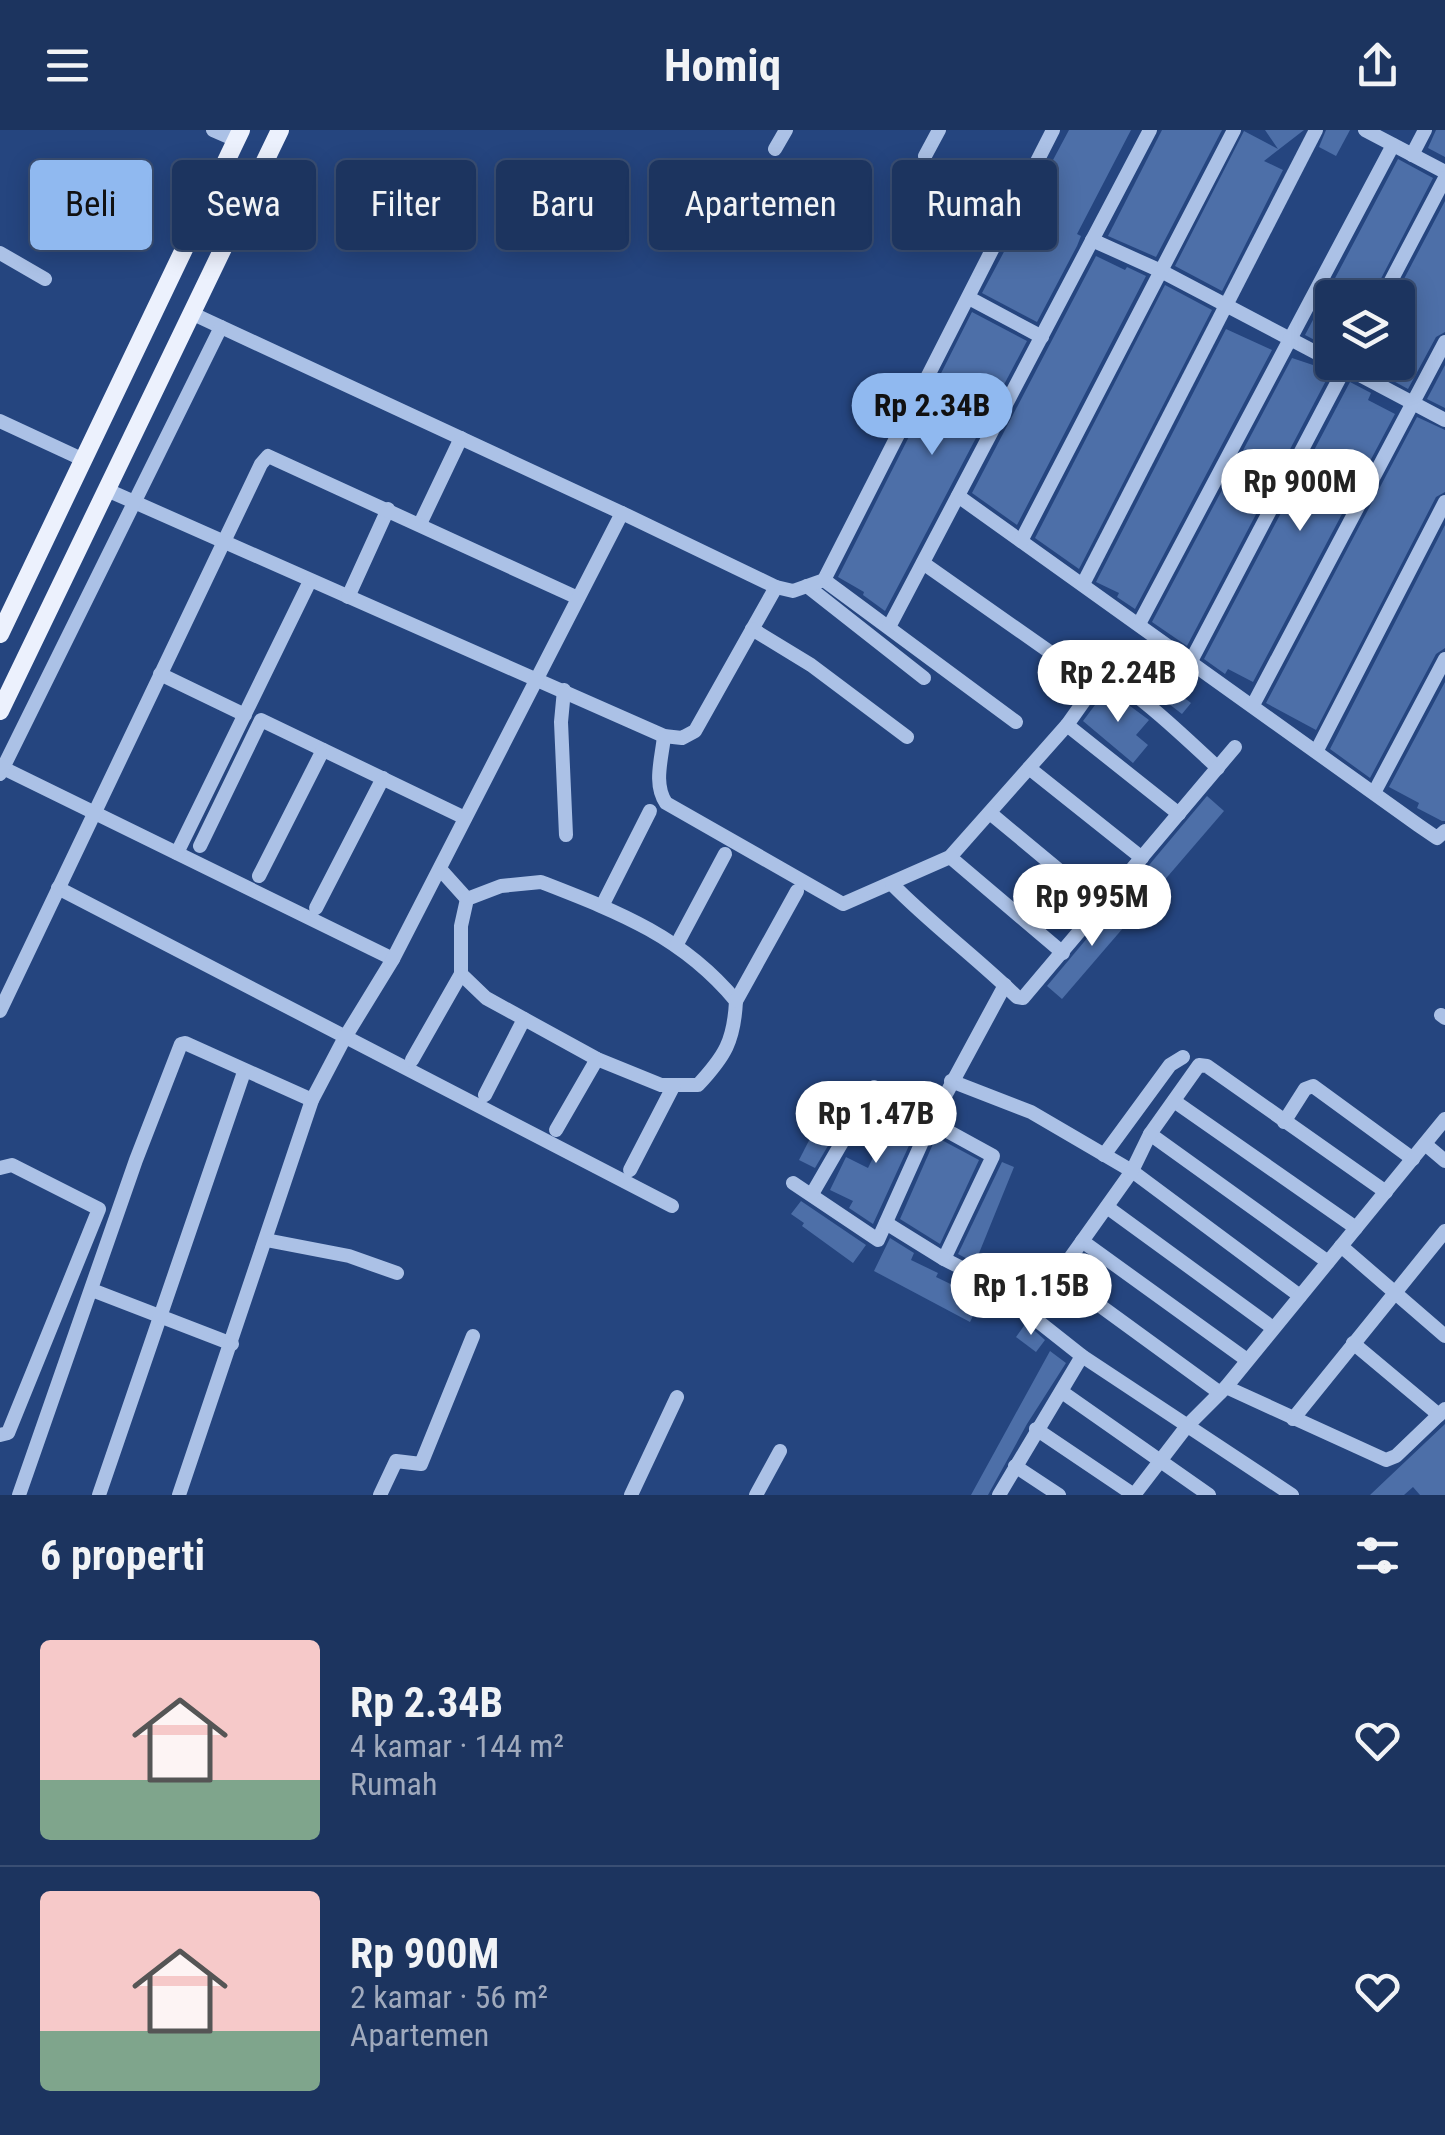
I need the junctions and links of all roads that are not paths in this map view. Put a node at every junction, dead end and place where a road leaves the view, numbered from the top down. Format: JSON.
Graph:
{"nodes":[{"id":1,"x":213,"y":130,"type":"edge"},
{"id":2,"x":280,"y":130,"type":"edge"},
{"id":3,"x":786,"y":130,"type":"edge"},
{"id":4,"x":939,"y":130,"type":"edge"},
{"id":5,"x":1053,"y":130,"type":"edge"},
{"id":6,"x":1150,"y":130,"type":"edge"},
{"id":7,"x":1234,"y":130,"type":"edge"},
{"id":8,"x":1316,"y":130,"type":"edge"},
{"id":9,"x":1365,"y":130,"type":"edge"},
{"id":10,"x":1426,"y":130,"type":"edge"},
{"id":11,"x":239,"y":135,"type":"edge"},
{"id":12,"x":1393,"y":145,"type":"junction"},
{"id":13,"x":775,"y":149,"type":"dead end"},
{"id":14,"x":1412,"y":155,"type":"junction"},
{"id":15,"x":924,"y":156,"type":"dead end"},
{"id":16,"x":1445,"y":175,"type":"edge"},
{"id":17,"x":1092,"y":240,"type":"junction"},
{"id":18,"x":0,"y":253,"type":"edge"},
{"id":19,"x":1161,"y":271,"type":"junction"},
{"id":20,"x":45,"y":279,"type":"dead end"},
{"id":21,"x":1391,"y":280,"type":"edge"},
{"id":22,"x":167,"y":287,"type":"junction"},
{"id":23,"x":969,"y":298,"type":"junction"},
{"id":24,"x":1226,"y":305,"type":"junction"},
{"id":25,"x":157,"y":306,"type":"junction"},
{"id":26,"x":192,"y":311,"type":"junction"},
{"id":27,"x":221,"y":327,"type":"junction"},
{"id":28,"x":1042,"y":337,"type":"junction"},
{"id":29,"x":1290,"y":338,"type":"junction"},
{"id":30,"x":1445,"y":342,"type":"edge"},
{"id":31,"x":1315,"y":350,"type":"edge"},
{"id":32,"x":1332,"y":380,"type":"edge"},
{"id":33,"x":1372,"y":380,"type":"edge"},
{"id":34,"x":1413,"y":403,"type":"junction"},
{"id":35,"x":1445,"y":420,"type":"edge"},
{"id":36,"x":0,"y":422,"type":"edge"},
{"id":37,"x":460,"y":438,"type":"junction"},
{"id":38,"x":84,"y":460,"type":"junction"},
{"id":39,"x":107,"y":490,"type":"junction"},
{"id":40,"x":958,"y":496,"type":"junction"},
{"id":41,"x":134,"y":502,"type":"junction"},
{"id":42,"x":1445,"y":502,"type":"edge"},
{"id":43,"x":388,"y":508,"type":"junction"},
{"id":44,"x":622,"y":512,"type":"junction"},
{"id":45,"x":420,"y":524,"type":"junction"},
{"id":46,"x":1021,"y":541,"type":"junction"},
{"id":47,"x":224,"y":542,"type":"junction"},
{"id":48,"x":923,"y":563,"type":"junction"},
{"id":49,"x":310,"y":580,"type":"junction"},
{"id":50,"x":824,"y":580,"type":"junction"},
{"id":51,"x":1083,"y":584,"type":"junction"},
{"id":52,"x":807,"y":586,"type":"junction"},
{"id":53,"x":776,"y":587,"type":"junction"},
{"id":54,"x":348,"y":597,"type":"junction"},
{"id":55,"x":578,"y":598,"type":"junction"},
{"id":56,"x":1139,"y":624,"type":"junction"},
{"id":57,"x":889,"y":627,"type":"junction"},
{"id":58,"x":752,"y":629,"type":"junction"},
{"id":59,"x":0,"y":634,"type":"edge"},
{"id":60,"x":1445,"y":658,"type":"edge"},
{"id":61,"x":1192,"y":661,"type":"junction"},
{"id":62,"x":1064,"y":662,"type":"dead end"},
{"id":63,"x":160,"y":674,"type":"junction"},
{"id":64,"x":924,"y":678,"type":"dead end"},
{"id":65,"x":537,"y":680,"type":"junction"},
{"id":66,"x":564,"y":690,"type":"junction"},
{"id":67,"x":1253,"y":705,"type":"junction"},
{"id":68,"x":0,"y":711,"type":"edge"},
{"id":69,"x":245,"y":715,"type":"junction"},
{"id":70,"x":1016,"y":722,"type":"dead end"},
{"id":71,"x":1067,"y":725,"type":"junction"},
{"id":72,"x":664,"y":736,"type":"junction"},
{"id":73,"x":908,"y":738,"type":"dead end"},
{"id":74,"x":1235,"y":748,"type":"dead end"},
{"id":75,"x":323,"y":750,"type":"junction"},
{"id":76,"x":1317,"y":750,"type":"junction"},
{"id":77,"x":1029,"y":768,"type":"junction"},
{"id":78,"x":1218,"y":768,"type":"junction"},
{"id":79,"x":1,"y":771,"type":"edge"},
{"id":80,"x":382,"y":778,"type":"junction"},
{"id":81,"x":1375,"y":792,"type":"junction"},
{"id":82,"x":650,"y":810,"type":"dead end"},
{"id":83,"x":94,"y":812,"type":"junction"},
{"id":84,"x":990,"y":813,"type":"junction"},
{"id":85,"x":1179,"y":814,"type":"junction"},
{"id":86,"x":465,"y":818,"type":"junction"},
{"id":87,"x":1445,"y":831,"type":"edge"},
{"id":88,"x":566,"y":835,"type":"dead end"},
{"id":89,"x":200,"y":846,"type":"dead end"},
{"id":90,"x":178,"y":854,"type":"junction"},
{"id":91,"x":724,"y":854,"type":"dead end"},
{"id":92,"x":950,"y":857,"type":"junction"},
{"id":93,"x":1142,"y":858,"type":"junction"},
{"id":94,"x":440,"y":869,"type":"junction"},
{"id":95,"x":259,"y":876,"type":"dead end"},
{"id":96,"x":892,"y":884,"type":"junction"},
{"id":97,"x":58,"y":888,"type":"junction"},
{"id":98,"x":797,"y":891,"type":"dead end"},
{"id":99,"x":466,"y":899,"type":"junction"},
{"id":100,"x":602,"y":906,"type":"junction"},
{"id":101,"x":1102,"y":906,"type":"junction"},
{"id":102,"x":316,"y":908,"type":"dead end"},
{"id":103,"x":678,"y":944,"type":"junction"},
{"id":104,"x":1063,"y":953,"type":"junction"},
{"id":105,"x":393,"y":959,"type":"junction"},
{"id":106,"x":461,"y":974,"type":"junction"},
{"id":107,"x":1004,"y":985,"type":"junction"},
{"id":108,"x":736,"y":1001,"type":"junction"},
{"id":109,"x":0,"y":1011,"type":"edge"},
{"id":110,"x":524,"y":1019,"type":"junction"},
{"id":111,"x":344,"y":1038,"type":"junction"},
{"id":112,"x":1183,"y":1057,"type":"dead end"},
{"id":113,"x":597,"y":1059,"type":"junction"},
{"id":114,"x":412,"y":1060,"type":"dead end"},
{"id":115,"x":244,"y":1072,"type":"junction"},
{"id":116,"x":952,"y":1081,"type":"junction"},
{"id":117,"x":674,"y":1085,"type":"junction"},
{"id":118,"x":874,"y":1087,"type":"dead end"},
{"id":119,"x":485,"y":1095,"type":"dead end"},
{"id":120,"x":312,"y":1100,"type":"junction"},
{"id":121,"x":1174,"y":1101,"type":"junction"},
{"id":122,"x":1445,"y":1120,"type":"edge"},
{"id":123,"x":931,"y":1122,"type":"junction"},
{"id":124,"x":1284,"y":1122,"type":"junction"},
{"id":125,"x":556,"y":1130,"type":"dead end"},
{"id":126,"x":1150,"y":1134,"type":"junction"},
{"id":127,"x":1425,"y":1144,"type":"junction"},
{"id":128,"x":1104,"y":1155,"type":"junction"},
{"id":129,"x":1412,"y":1159,"type":"junction"},
{"id":130,"x":1445,"y":1161,"type":"edge"},
{"id":131,"x":0,"y":1168,"type":"edge"},
{"id":132,"x":630,"y":1170,"type":"dead end"},
{"id":133,"x":1132,"y":1171,"type":"junction"},
{"id":134,"x":793,"y":1183,"type":"dead end"},
{"id":135,"x":1386,"y":1192,"type":"junction"},
{"id":136,"x":812,"y":1194,"type":"junction"},
{"id":137,"x":672,"y":1206,"type":"dead end"},
{"id":138,"x":1106,"y":1206,"type":"junction"},
{"id":139,"x":886,"y":1223,"type":"junction"},
{"id":140,"x":1356,"y":1228,"type":"junction"},
{"id":141,"x":1445,"y":1231,"type":"edge"},
{"id":142,"x":266,"y":1240,"type":"junction"},
{"id":143,"x":1082,"y":1241,"type":"junction"},
{"id":144,"x":1341,"y":1246,"type":"junction"},
{"id":145,"x":1439,"y":1252,"type":"edge"},
{"id":146,"x":944,"y":1260,"type":"junction"},
{"id":147,"x":1328,"y":1262,"type":"junction"},
{"id":148,"x":397,"y":1273,"type":"dead end"},
{"id":149,"x":1058,"y":1275,"type":"junction"},
{"id":150,"x":92,"y":1290,"type":"junction"},
{"id":151,"x":1396,"y":1292,"type":"junction"},
{"id":152,"x":1300,"y":1296,"type":"junction"},
{"id":153,"x":1036,"y":1306,"type":"junction"},
{"id":154,"x":161,"y":1316,"type":"junction"},
{"id":155,"x":1274,"y":1328,"type":"junction"},
{"id":156,"x":474,"y":1336,"type":"dead end"},
{"id":157,"x":1445,"y":1336,"type":"edge"},
{"id":158,"x":1353,"y":1343,"type":"junction"},
{"id":159,"x":232,"y":1344,"type":"junction"},
{"id":160,"x":1082,"y":1356,"type":"junction"},
{"id":161,"x":1247,"y":1360,"type":"junction"},
{"id":162,"x":1223,"y":1390,"type":"junction"},
{"id":163,"x":1062,"y":1392,"type":"junction"},
{"id":164,"x":677,"y":1397,"type":"dead end"},
{"id":165,"x":1442,"y":1412,"type":"edge"},
{"id":166,"x":1294,"y":1418,"type":"junction"},
{"id":167,"x":1187,"y":1426,"type":"junction"},
{"id":168,"x":1036,"y":1429,"type":"junction"},
{"id":169,"x":0,"y":1435,"type":"edge"},
{"id":170,"x":780,"y":1450,"type":"dead end"},
{"id":171,"x":1159,"y":1460,"type":"junction"},
{"id":172,"x":1015,"y":1466,"type":"junction"},
{"id":173,"x":19,"y":1495,"type":"edge"},
{"id":174,"x":100,"y":1495,"type":"edge"},
{"id":175,"x":180,"y":1495,"type":"edge"},
{"id":176,"x":380,"y":1495,"type":"edge"},
{"id":177,"x":631,"y":1495,"type":"edge"},
{"id":178,"x":756,"y":1495,"type":"edge"},
{"id":179,"x":998,"y":1495,"type":"edge"},
{"id":180,"x":1059,"y":1495,"type":"edge"},
{"id":181,"x":1134,"y":1495,"type":"edge"},
{"id":182,"x":1209,"y":1495,"type":"edge"},
{"id":183,"x":1292,"y":1495,"type":"edge"}],
"edges":[{"from":1,"to":11,"type":"street"},
{"from":2,"to":26,"type":"main road"},
{"from":3,"to":13,"type":"street"},
{"from":4,"to":15,"type":"street"},
{"from":5,"to":23,"type":"street"},
{"from":6,"to":17,"type":"street"},
{"from":7,"to":19,"type":"street"},
{"from":8,"to":24,"type":"street"},
{"from":9,"to":12,"type":"street"},
{"from":10,"to":14,"type":"street"},
{"from":11,"to":22,"type":"main road"},
{"from":12,"to":14,"type":"street"},
{"from":12,"to":29,"type":"street"},
{"from":14,"to":16,"type":"street"},
{"from":16,"to":21,"type":"street"},
{"from":17,"to":19,"type":"street"},
{"from":17,"to":28,"type":"street"},
{"from":18,"to":20,"type":"street"},
{"from":19,"to":24,"type":"street"},
{"from":19,"to":46,"type":"street"},
{"from":22,"to":25,"type":"main road"},
{"from":22,"to":26,"type":"main road"},
{"from":23,"to":28,"type":"street"},
{"from":23,"to":50,"type":"street"},
{"from":24,"to":29,"type":"street"},
{"from":24,"to":51,"type":"street"},
{"from":25,"to":26,"type":"main road"},
{"from":25,"to":38,"type":"main road"},
{"from":26,"to":27,"type":"street"},
{"from":26,"to":39,"type":"main road"},
{"from":27,"to":37,"type":"street"},
{"from":27,"to":41,"type":"street"},
{"from":28,"to":40,"type":"street"},
{"from":29,"to":31,"type":"street"},
{"from":29,"to":56,"type":"street"},
{"from":30,"to":34,"type":"street"},
{"from":32,"to":61,"type":"street"},
{"from":33,"to":34,"type":"street"},
{"from":34,"to":35,"type":"street"},
{"from":34,"to":67,"type":"street"},
{"from":36,"to":38,"type":"street"},
{"from":37,"to":44,"type":"street"},
{"from":37,"to":45,"type":"street"},
{"from":38,"to":59,"type":"main road"},
{"from":39,"to":41,"type":"street"},
{"from":39,"to":68,"type":"main road"},
{"from":40,"to":46,"type":"street"},
{"from":40,"to":48,"type":"street"},
{"from":41,"to":47,"type":"street"},
{"from":41,"to":79,"type":"street"},
{"from":42,"to":76,"type":"street"},
{"from":43,"to":45,"type":"street"},
{"from":43,"to":47,"type":"street"},
{"from":43,"to":54,"type":"street"},
{"from":44,"to":53,"type":"street"},
{"from":44,"to":55,"type":"street"},
{"from":45,"to":55,"type":"street"},
{"from":46,"to":51,"type":"street"},
{"from":47,"to":49,"type":"street"},
{"from":47,"to":63,"type":"street"},
{"from":48,"to":57,"type":"street"},
{"from":48,"to":62,"type":"street"},
{"from":49,"to":54,"type":"street"},
{"from":49,"to":69,"type":"street"},
{"from":50,"to":52,"type":"street"},
{"from":50,"to":57,"type":"street"},
{"from":51,"to":56,"type":"street"},
{"from":52,"to":53,"type":"street"},
{"from":52,"to":64,"type":"street"},
{"from":53,"to":58,"type":"street"},
{"from":54,"to":65,"type":"street"},
{"from":55,"to":65,"type":"street"},
{"from":56,"to":61,"type":"street"},
{"from":57,"to":70,"type":"street"},
{"from":58,"to":72,"type":"street"},
{"from":58,"to":73,"type":"street"},
{"from":60,"to":81,"type":"street"},
{"from":61,"to":67,"type":"street"},
{"from":63,"to":69,"type":"street"},
{"from":63,"to":83,"type":"street"},
{"from":65,"to":66,"type":"street"},
{"from":65,"to":86,"type":"street"},
{"from":66,"to":72,"type":"street"},
{"from":66,"to":88,"type":"street"},
{"from":67,"to":76,"type":"street"},
{"from":69,"to":90,"type":"street"},
{"from":71,"to":77,"type":"street"},
{"from":71,"to":78,"type":"street"},
{"from":71,"to":85,"type":"street"},
{"from":72,"to":96,"type":"street"},
{"from":74,"to":78,"type":"street"},
{"from":75,"to":80,"type":"street"},
{"from":75,"to":89,"type":"street"},
{"from":75,"to":95,"type":"street"},
{"from":76,"to":81,"type":"street"},
{"from":77,"to":84,"type":"street"},
{"from":77,"to":93,"type":"street"},
{"from":78,"to":85,"type":"street"},
{"from":79,"to":83,"type":"street"},
{"from":80,"to":86,"type":"street"},
{"from":80,"to":102,"type":"street"},
{"from":81,"to":87,"type":"street"},
{"from":82,"to":100,"type":"street"},
{"from":83,"to":90,"type":"street"},
{"from":83,"to":97,"type":"street"},
{"from":84,"to":92,"type":"street"},
{"from":84,"to":101,"type":"street"},
{"from":85,"to":93,"type":"street"},
{"from":86,"to":94,"type":"street"},
{"from":90,"to":105,"type":"street"},
{"from":91,"to":103,"type":"street"},
{"from":92,"to":96,"type":"street"},
{"from":92,"to":104,"type":"street"},
{"from":93,"to":101,"type":"street"},
{"from":94,"to":99,"type":"street"},
{"from":94,"to":105,"type":"street"},
{"from":96,"to":107,"type":"street"},
{"from":97,"to":109,"type":"street"},
{"from":97,"to":111,"type":"street"},
{"from":98,"to":108,"type":"street"},
{"from":99,"to":100,"type":"street"},
{"from":99,"to":106,"type":"street"},
{"from":100,"to":103,"type":"street"},
{"from":101,"to":104,"type":"street"},
{"from":103,"to":108,"type":"street"},
{"from":104,"to":107,"type":"street"},
{"from":105,"to":111,"type":"street"},
{"from":106,"to":110,"type":"street"},
{"from":106,"to":114,"type":"street"},
{"from":107,"to":116,"type":"street"},
{"from":108,"to":117,"type":"street"},
{"from":110,"to":113,"type":"street"},
{"from":110,"to":119,"type":"street"},
{"from":111,"to":120,"type":"street"},
{"from":111,"to":137,"type":"street"},
{"from":112,"to":128,"type":"street"},
{"from":113,"to":117,"type":"street"},
{"from":113,"to":125,"type":"street"},
{"from":115,"to":120,"type":"street"},
{"from":115,"to":150,"type":"street"},
{"from":115,"to":154,"type":"street"},
{"from":116,"to":123,"type":"street"},
{"from":116,"to":128,"type":"street"},
{"from":117,"to":132,"type":"street"},
{"from":118,"to":136,"type":"street"},
{"from":120,"to":142,"type":"street"},
{"from":121,"to":124,"type":"street"},
{"from":121,"to":126,"type":"street"},
{"from":121,"to":140,"type":"street"},
{"from":122,"to":127,"type":"street"},
{"from":123,"to":139,"type":"street"},
{"from":123,"to":146,"type":"street"},
{"from":124,"to":129,"type":"street"},
{"from":124,"to":135,"type":"street"},
{"from":126,"to":133,"type":"street"},
{"from":126,"to":147,"type":"street"},
{"from":127,"to":129,"type":"street"},
{"from":127,"to":130,"type":"street"},
{"from":128,"to":133,"type":"street"},
{"from":129,"to":135,"type":"street"},
{"from":131,"to":169,"type":"street"},
{"from":133,"to":138,"type":"street"},
{"from":133,"to":152,"type":"street"},
{"from":134,"to":136,"type":"street"},
{"from":135,"to":140,"type":"street"},
{"from":136,"to":139,"type":"street"},
{"from":138,"to":143,"type":"street"},
{"from":138,"to":155,"type":"street"},
{"from":139,"to":146,"type":"street"},
{"from":140,"to":144,"type":"street"},
{"from":141,"to":145,"type":"street"},
{"from":142,"to":148,"type":"street"},
{"from":142,"to":159,"type":"street"},
{"from":143,"to":149,"type":"street"},
{"from":143,"to":161,"type":"street"},
{"from":144,"to":147,"type":"street"},
{"from":144,"to":151,"type":"street"},
{"from":145,"to":151,"type":"street"},
{"from":146,"to":153,"type":"street"},
{"from":147,"to":152,"type":"street"},
{"from":149,"to":153,"type":"street"},
{"from":149,"to":162,"type":"street"},
{"from":150,"to":154,"type":"street"},
{"from":150,"to":173,"type":"street"},
{"from":151,"to":157,"type":"street"},
{"from":151,"to":158,"type":"street"},
{"from":152,"to":155,"type":"street"},
{"from":153,"to":160,"type":"street"},
{"from":154,"to":159,"type":"street"},
{"from":154,"to":174,"type":"street"},
{"from":155,"to":161,"type":"street"},
{"from":156,"to":176,"type":"street"},
{"from":158,"to":165,"type":"street"},
{"from":158,"to":166,"type":"street"},
{"from":159,"to":175,"type":"street"},
{"from":160,"to":163,"type":"street"},
{"from":160,"to":167,"type":"street"},
{"from":161,"to":162,"type":"street"},
{"from":162,"to":166,"type":"street"},
{"from":162,"to":167,"type":"street"},
{"from":163,"to":168,"type":"street"},
{"from":163,"to":171,"type":"street"},
{"from":164,"to":177,"type":"street"},
{"from":165,"to":166,"type":"street"},
{"from":167,"to":171,"type":"street"},
{"from":167,"to":183,"type":"street"},
{"from":168,"to":172,"type":"street"},
{"from":168,"to":181,"type":"street"},
{"from":170,"to":178,"type":"street"},
{"from":171,"to":181,"type":"street"},
{"from":171,"to":182,"type":"street"},
{"from":172,"to":179,"type":"street"},
{"from":172,"to":180,"type":"street"}]}
